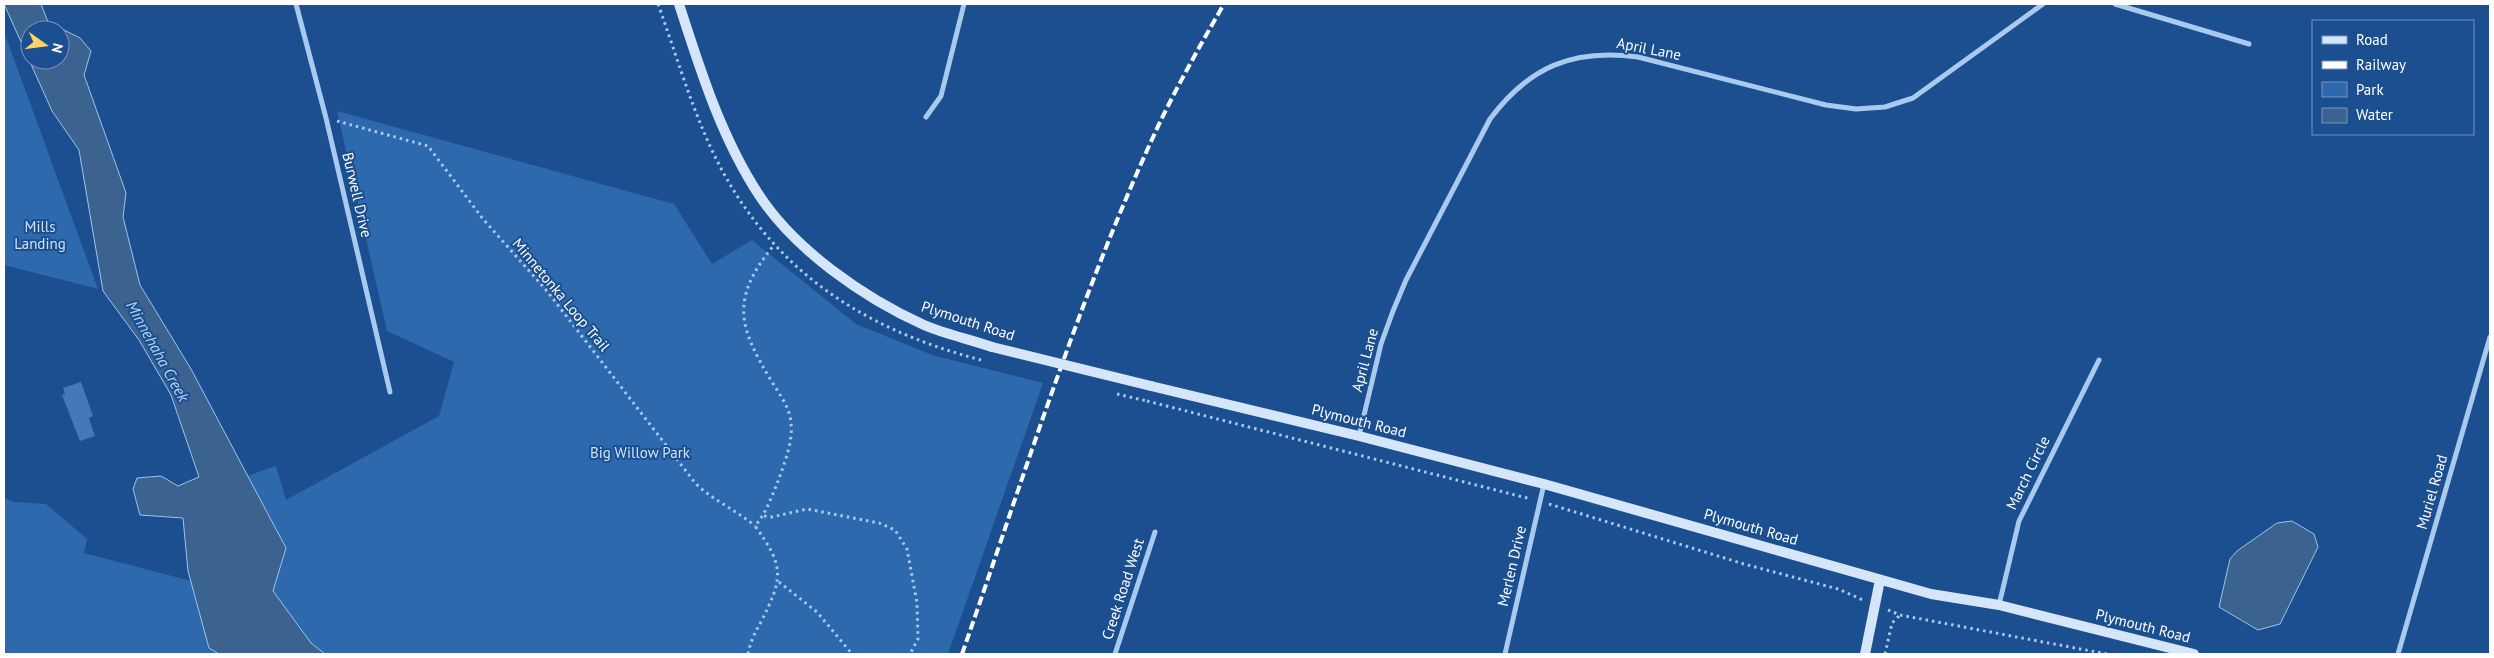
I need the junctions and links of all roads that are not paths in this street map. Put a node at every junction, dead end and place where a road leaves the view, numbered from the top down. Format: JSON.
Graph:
{"nodes":[{"id":1,"x":296,"y":4,"type":"edge"},
{"id":2,"x":679,"y":4,"type":"edge"},
{"id":3,"x":964,"y":4,"type":"edge"},
{"id":4,"x":2043,"y":4,"type":"edge"},
{"id":5,"x":2115,"y":4,"type":"edge"},
{"id":6,"x":2249,"y":44,"type":"dead end"},
{"id":7,"x":926,"y":117,"type":"dead end"},
{"id":8,"x":2490,"y":337,"type":"edge"},
{"id":9,"x":2099,"y":360,"type":"dead end"},
{"id":10,"x":390,"y":392,"type":"dead end"},
{"id":11,"x":1359,"y":436,"type":"junction"},
{"id":12,"x":1544,"y":484,"type":"junction"},
{"id":13,"x":1155,"y":532,"type":"dead end"},
{"id":14,"x":1880,"y":580,"type":"junction"},
{"id":15,"x":1999,"y":605,"type":"junction"},
{"id":16,"x":1115,"y":654,"type":"edge"},
{"id":17,"x":1505,"y":654,"type":"edge"},
{"id":18,"x":1865,"y":654,"type":"edge"},
{"id":19,"x":2194,"y":654,"type":"edge"},
{"id":20,"x":2398,"y":654,"type":"edge"}],
"edges":[{"from":1,"to":10,"type":"street","name":"Burwell Drive"},
{"from":2,"to":11,"type":"main road","name":"Plymouth Road","bridge":true},
{"from":3,"to":7,"type":"street"},
{"from":4,"to":11,"type":"street","name":"April Lane"},
{"from":5,"to":6,"type":"street"},
{"from":8,"to":20,"type":"street","name":"Muriel Road"},
{"from":9,"to":15,"type":"street","name":"March Circle"},
{"from":11,"to":12,"type":"main road","name":"Plymouth Road"},
{"from":12,"to":14,"type":"main road","name":"Plymouth Road"},
{"from":12,"to":17,"type":"street","name":"Merlen Drive"},
{"from":13,"to":16,"type":"street","name":"Creek Road West"},
{"from":14,"to":15,"type":"main road","name":"Plymouth Road"},
{"from":14,"to":18,"type":"main road"},
{"from":15,"to":19,"type":"main road","name":"Plymouth Road"}]}
